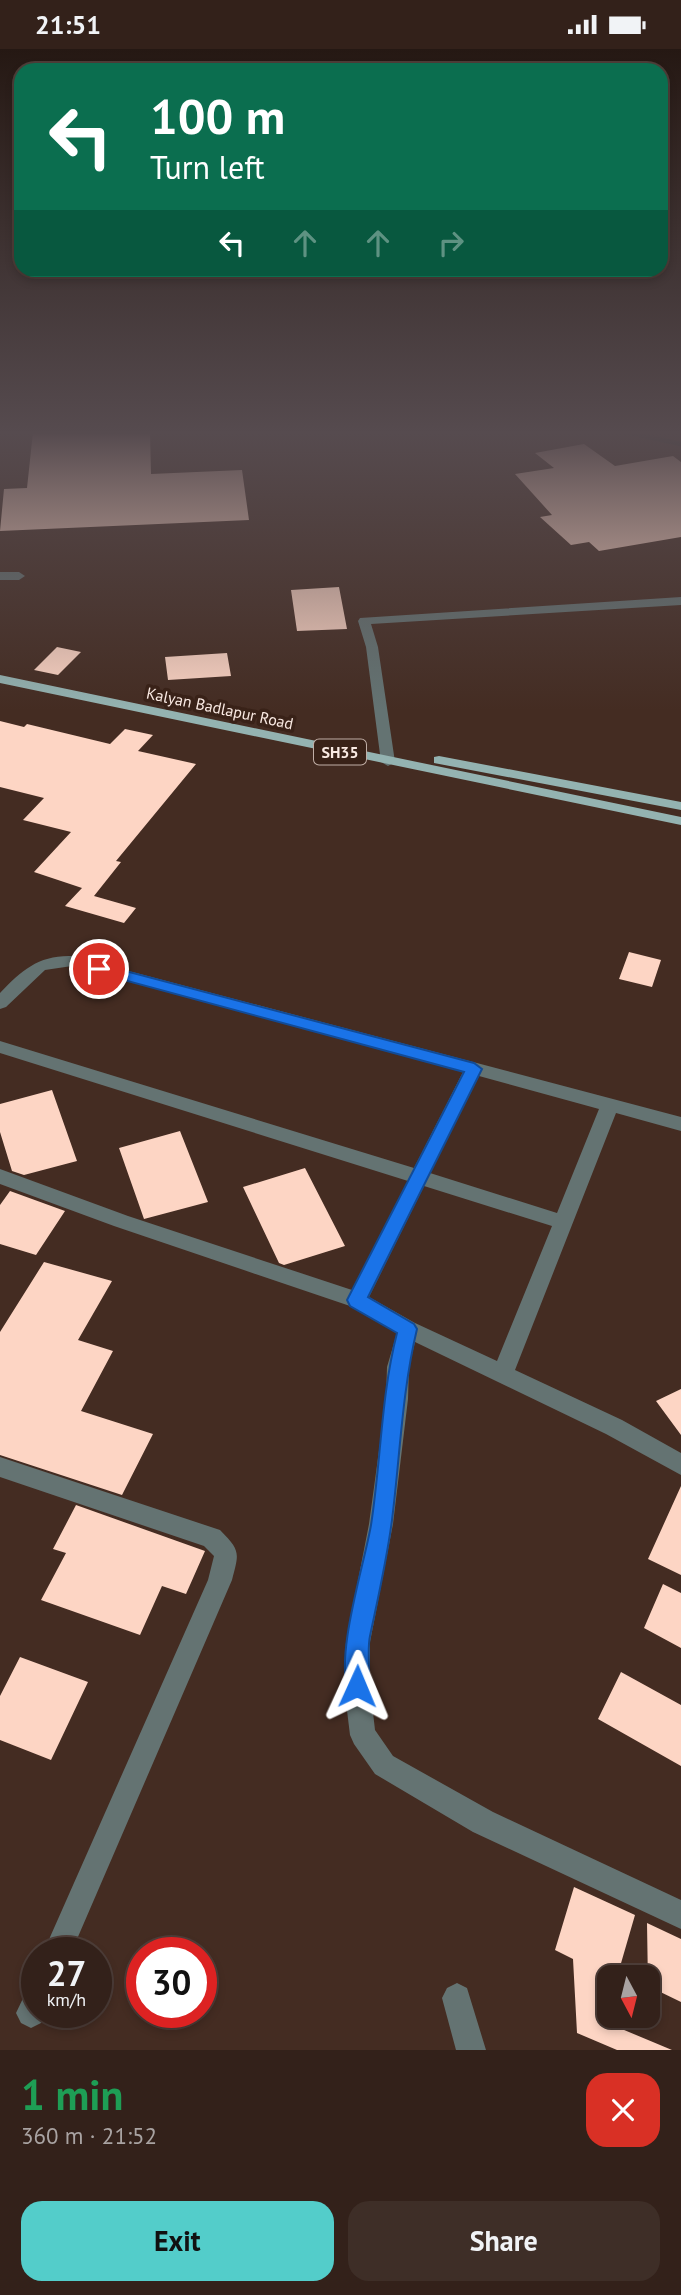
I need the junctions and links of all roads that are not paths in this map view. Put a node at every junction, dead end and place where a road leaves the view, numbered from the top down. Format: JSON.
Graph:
{"nodes":[{"id":1,"x":0,"y":576,"type":"edge"},
{"id":2,"x":19,"y":576,"type":"dead end"},
{"id":3,"x":681,"y":601,"type":"edge"},
{"id":4,"x":0,"y":671,"type":"edge"},
{"id":5,"x":0,"y":679,"type":"edge"},
{"id":6,"x":387,"y":756,"type":"junction"},
{"id":7,"x":681,"y":806,"type":"edge"},
{"id":8,"x":681,"y":821,"type":"edge"},
{"id":9,"x":0,"y":1003,"type":"edge"},
{"id":10,"x":0,"y":1047,"type":"edge"},
{"id":11,"x":474,"y":1069,"type":"junction"},
{"id":12,"x":610,"y":1105,"type":"junction"},
{"id":13,"x":681,"y":1124,"type":"edge"},
{"id":14,"x":0,"y":1176,"type":"edge"},
{"id":15,"x":418,"y":1179,"type":"junction"},
{"id":16,"x":563,"y":1222,"type":"junction"},
{"id":17,"x":357,"y":1300,"type":"junction"},
{"id":18,"x":408,"y":1329,"type":"junction"},
{"id":19,"x":503,"y":1374,"type":"junction"},
{"id":20,"x":681,"y":1465,"type":"edge"},
{"id":21,"x":0,"y":1467,"type":"edge"},
{"id":22,"x":681,"y":1916,"type":"edge"},
{"id":23,"x":64,"y":1937,"type":"edge"},
{"id":24,"x":457,"y":1998,"type":"dead end"},
{"id":25,"x":471,"y":2050,"type":"edge"}],
"edges":[{"from":1,"to":2,"type":"street"},
{"from":3,"to":6,"type":"street"},
{"from":4,"to":6,"type":"main road","name":"Kalyan Badlapur Road","number":"SH35"},
{"from":5,"to":6,"type":"main road","name":"Kalyan Badlapur Road","number":"SH35"},
{"from":6,"to":7,"type":"main road","name":"Kalyan Badlapur Road","number":"SH35"},
{"from":6,"to":8,"type":"main road","name":"Kalyan Badlapur Road","number":"SH35"},
{"from":9,"to":11,"type":"street"},
{"from":10,"to":15,"type":"street"},
{"from":11,"to":12,"type":"street"},
{"from":11,"to":15,"type":"street"},
{"from":12,"to":13,"type":"street"},
{"from":12,"to":16,"type":"street"},
{"from":14,"to":17,"type":"street"},
{"from":15,"to":16,"type":"street"},
{"from":15,"to":17,"type":"street"},
{"from":16,"to":19,"type":"street"},
{"from":17,"to":18,"type":"street"},
{"from":18,"to":19,"type":"street"},
{"from":18,"to":22,"type":"street"},
{"from":19,"to":20,"type":"street"},
{"from":21,"to":23,"type":"street"},
{"from":24,"to":25,"type":"street"}]}
